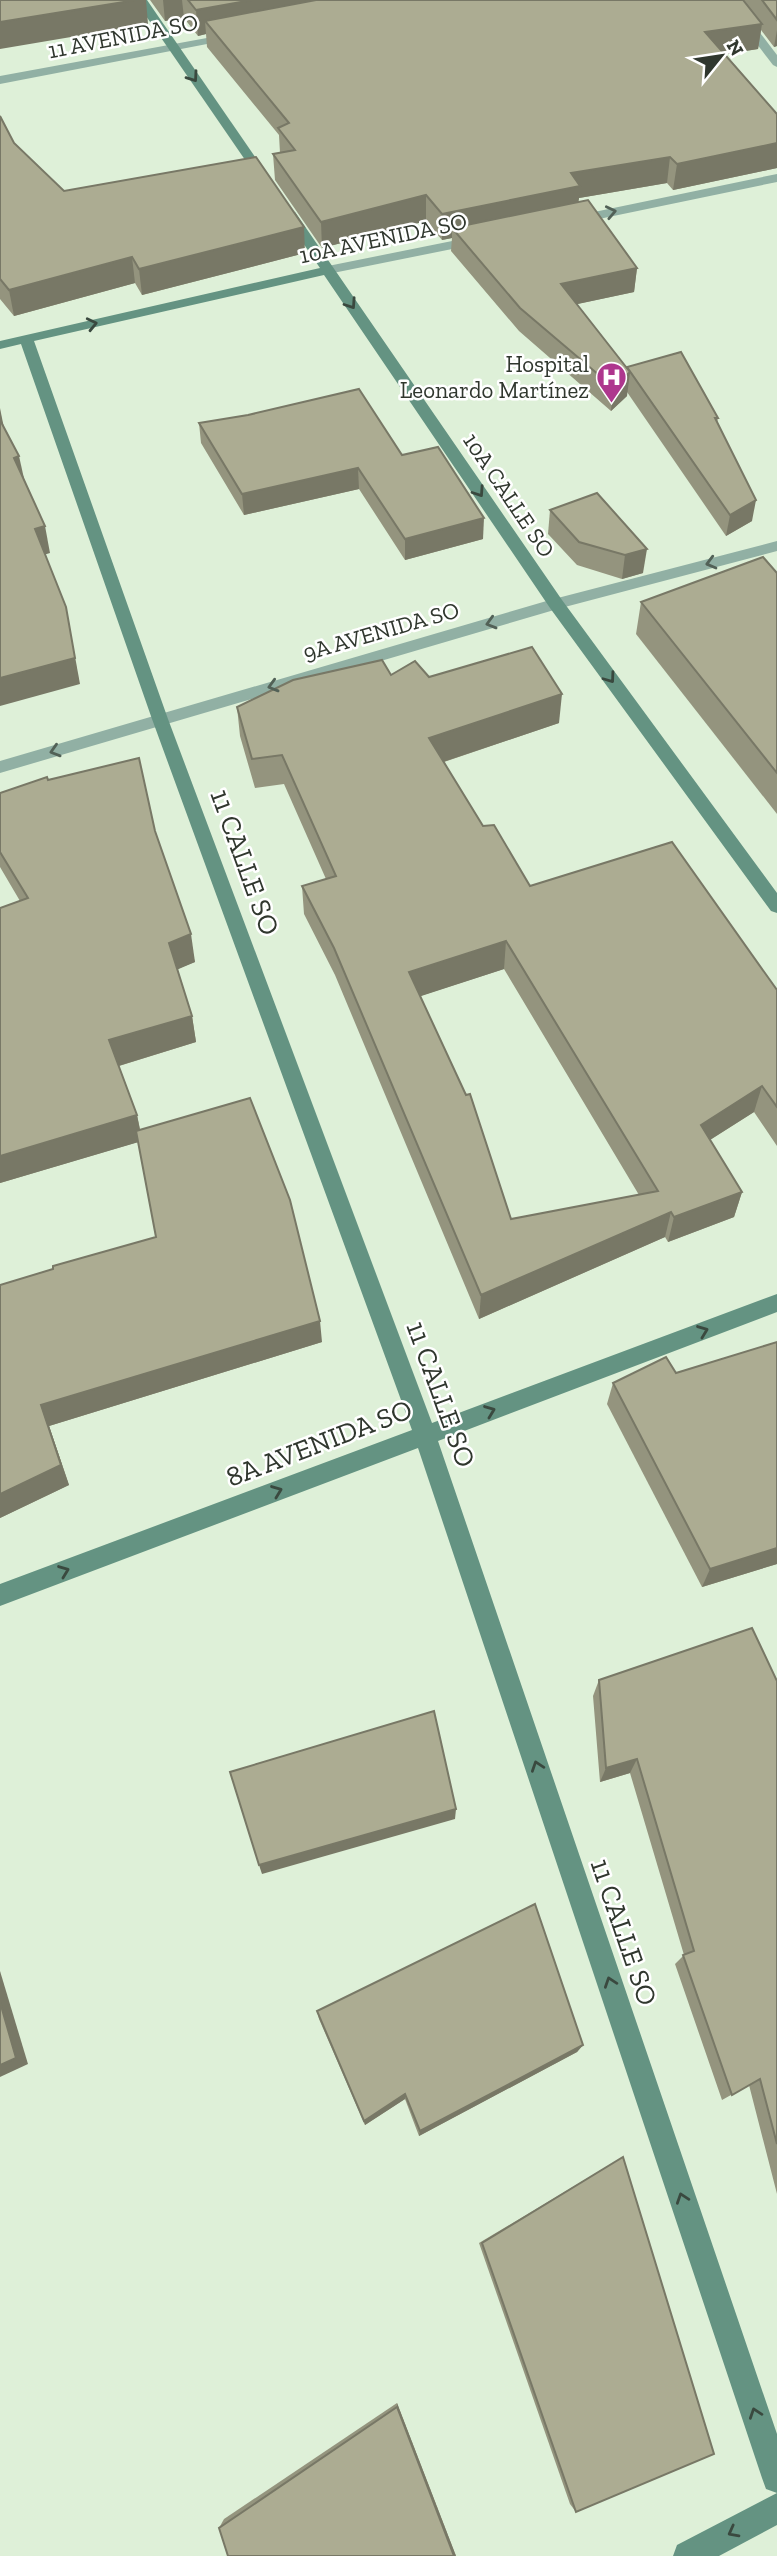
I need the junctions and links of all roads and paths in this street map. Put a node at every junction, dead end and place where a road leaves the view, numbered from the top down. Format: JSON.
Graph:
{"nodes":[{"id":1,"x":141,"y":0,"type":"edge"},
{"id":2,"x":729,"y":0,"type":"edge"},
{"id":3,"x":241,"y":35,"type":"edge"},
{"id":4,"x":173,"y":48,"type":"junction"},
{"id":5,"x":777,"y":63,"type":"edge"},
{"id":6,"x":0,"y":80,"type":"edge"},
{"id":7,"x":777,"y":178,"type":"edge"},
{"id":8,"x":559,"y":223,"type":"edge"},
{"id":9,"x":491,"y":237,"type":"edge"},
{"id":10,"x":328,"y":270,"type":"junction"},
{"id":11,"x":26,"y":339,"type":"junction"},
{"id":12,"x":0,"y":345,"type":"edge"},
{"id":13,"x":777,"y":546,"type":"edge"},
{"id":14,"x":556,"y":604,"type":"junction"},
{"id":15,"x":160,"y":719,"type":"junction"},
{"id":16,"x":0,"y":767,"type":"edge"},
{"id":17,"x":777,"y":906,"type":"edge"},
{"id":18,"x":777,"y":1303,"type":"edge"},
{"id":19,"x":425,"y":1435,"type":"junction"},
{"id":20,"x":0,"y":1595,"type":"edge"},
{"id":21,"x":777,"y":2478,"type":"edge"},
{"id":22,"x":777,"y":2508,"type":"edge"},
{"id":23,"x":688,"y":2556,"type":"edge"}],
"edges":[{"from":1,"to":4,"type":"street","name":"10A CALLE SO"},
{"from":2,"to":5,"type":"street"},
{"from":3,"to":4,"type":"street","name":"11 AVENIDA SO"},
{"from":4,"to":6,"type":"street","name":"11 AVENIDA SO"},
{"from":4,"to":10,"type":"street","name":"10A CALLE SO","one_way":true},
{"from":8,"to":7,"type":"street","one_way":true},
{"from":9,"to":10,"type":"street","name":"10A AVENIDA SO"},
{"from":11,"to":10,"type":"street","name":"10A AVENIDA SO","one_way":true},
{"from":10,"to":14,"type":"street","name":"10A CALLE SO","one_way":true},
{"from":11,"to":12,"type":"street","name":"10A AVENIDA SO"},
{"from":11,"to":15,"type":"street","name":"11 CALLE SO"},
{"from":13,"to":14,"type":"street","name":"9A AVENIDA SO","one_way":true},
{"from":14,"to":15,"type":"street","name":"9A AVENIDA SO","one_way":true},
{"from":14,"to":17,"type":"street","name":"10A CALLE SO","one_way":true},
{"from":15,"to":16,"type":"street","name":"9A AVENIDA SO","one_way":true},
{"from":15,"to":19,"type":"street","name":"11 CALLE SO"},
{"from":19,"to":18,"type":"street","name":"8A AVENIDA SO","one_way":true},
{"from":20,"to":19,"type":"street","name":"8A AVENIDA SO","one_way":true},
{"from":21,"to":19,"type":"street","name":"11 CALLE SO","one_way":true},
{"from":22,"to":23,"type":"street","one_way":true}]}
